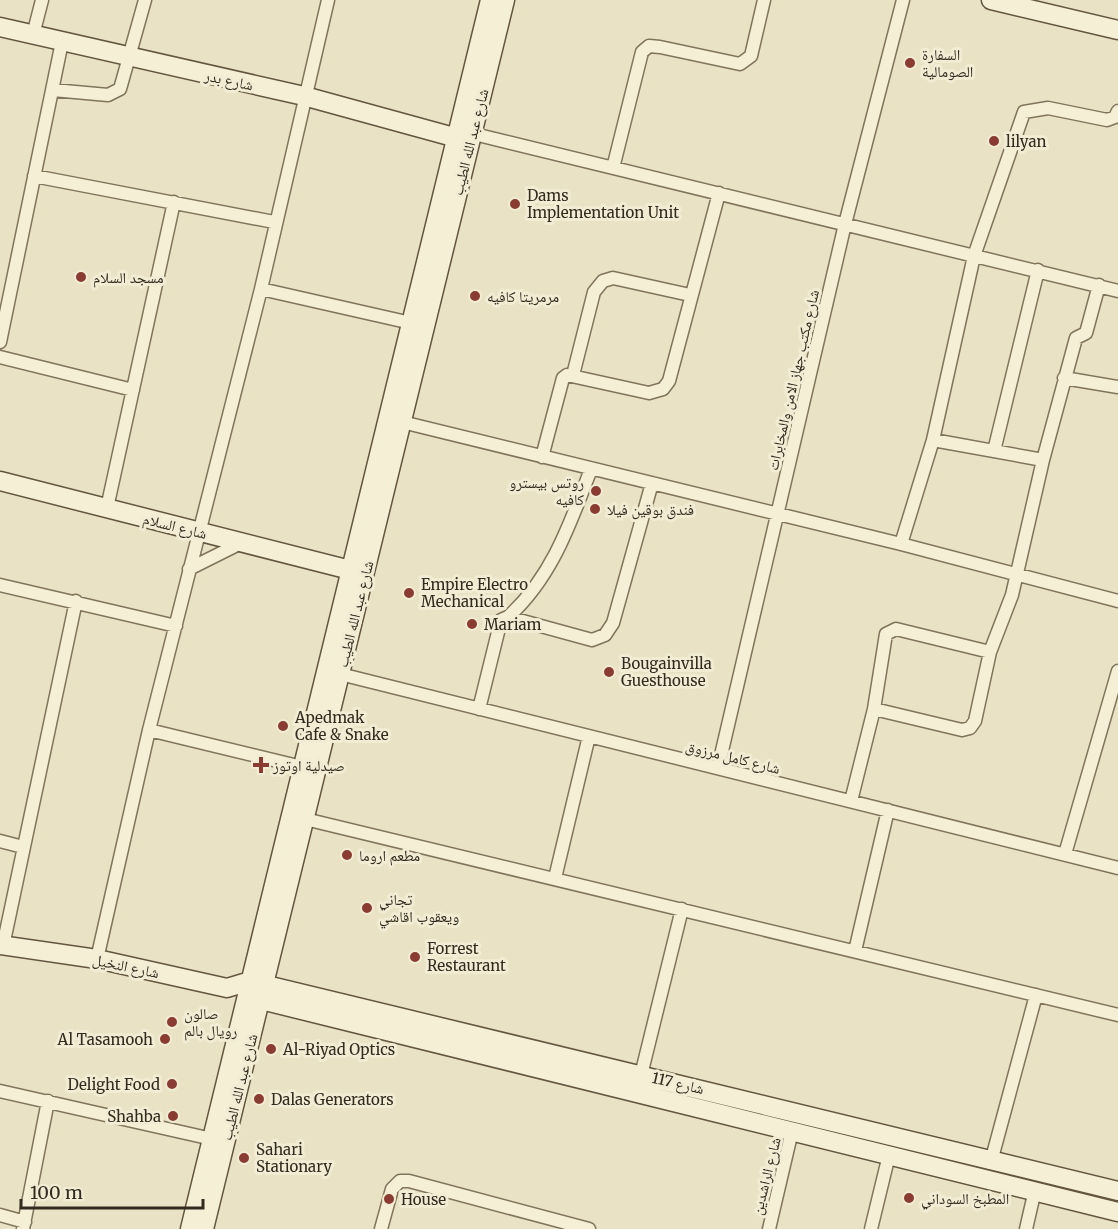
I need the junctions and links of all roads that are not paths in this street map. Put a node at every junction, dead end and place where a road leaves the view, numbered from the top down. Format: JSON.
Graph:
{"nodes":[{"id":1,"x":42,"y":0,"type":"edge"},
{"id":2,"x":145,"y":0,"type":"edge"},
{"id":3,"x":328,"y":0,"type":"edge"},
{"id":4,"x":490,"y":0,"type":"edge"},
{"id":5,"x":505,"y":0,"type":"edge"},
{"id":6,"x":764,"y":0,"type":"edge"},
{"id":7,"x":903,"y":0,"type":"edge"},
{"id":8,"x":991,"y":0,"type":"edge"},
{"id":9,"x":0,"y":27,"type":"edge"},
{"id":10,"x":1118,"y":30,"type":"edge"},
{"id":11,"x":33,"y":35,"type":"junction"},
{"id":12,"x":62,"y":42,"type":"junction"},
{"id":13,"x":130,"y":58,"type":"junction"},
{"id":14,"x":54,"y":90,"type":"junction"},
{"id":15,"x":304,"y":96,"type":"junction"},
{"id":16,"x":1118,"y":111,"type":"edge"},
{"id":17,"x":464,"y":136,"type":"junction"},
{"id":18,"x":613,"y":168,"type":"junction"},
{"id":19,"x":34,"y":176,"type":"junction"},
{"id":20,"x":720,"y":193,"type":"junction"},
{"id":21,"x":174,"y":202,"type":"junction"},
{"id":22,"x":274,"y":222,"type":"junction"},
{"id":23,"x":845,"y":224,"type":"junction"},
{"id":24,"x":974,"y":256,"type":"junction"},
{"id":25,"x":1038,"y":270,"type":"junction"},
{"id":26,"x":1099,"y":285,"type":"junction"},
{"id":27,"x":261,"y":289,"type":"junction"},
{"id":28,"x":1118,"y":291,"type":"edge"},
{"id":29,"x":690,"y":295,"type":"junction"},
{"id":30,"x":411,"y":323,"type":"junction"},
{"id":31,"x":0,"y":342,"type":"edge"},
{"id":32,"x":0,"y":357,"type":"edge"},
{"id":33,"x":573,"y":375,"type":"junction"},
{"id":34,"x":1064,"y":378,"type":"junction"},
{"id":35,"x":1118,"y":387,"type":"edge"},
{"id":36,"x":133,"y":390,"type":"junction"},
{"id":37,"x":402,"y":422,"type":"junction"},
{"id":38,"x":933,"y":440,"type":"junction"},
{"id":39,"x":994,"y":451,"type":"junction"},
{"id":40,"x":542,"y":457,"type":"junction"},
{"id":41,"x":1043,"y":460,"type":"junction"},
{"id":42,"x":591,"y":469,"type":"junction"},
{"id":43,"x":0,"y":481,"type":"edge"},
{"id":44,"x":652,"y":483,"type":"junction"},
{"id":45,"x":107,"y":508,"type":"junction"},
{"id":46,"x":776,"y":514,"type":"junction"},
{"id":47,"x":200,"y":532,"type":"junction"},
{"id":48,"x":241,"y":543,"type":"junction"},
{"id":49,"x":901,"y":544,"type":"junction"},
{"id":50,"x":189,"y":569,"type":"junction"},
{"id":51,"x":358,"y":573,"type":"junction"},
{"id":52,"x":1017,"y":574,"type":"junction"},
{"id":53,"x":0,"y":585,"type":"edge"},
{"id":54,"x":76,"y":601,"type":"junction"},
{"id":55,"x":1118,"y":601,"type":"edge"},
{"id":56,"x":508,"y":617,"type":"junction"},
{"id":57,"x":176,"y":626,"type":"junction"},
{"id":58,"x":990,"y":652,"type":"junction"},
{"id":59,"x":1118,"y":671,"type":"edge"},
{"id":60,"x":340,"y":675,"type":"junction"},
{"id":61,"x":478,"y":709,"type":"junction"},
{"id":62,"x":874,"y":709,"type":"junction"},
{"id":63,"x":149,"y":730,"type":"junction"},
{"id":64,"x":589,"y":736,"type":"junction"},
{"id":65,"x":302,"y":767,"type":"junction"},
{"id":66,"x":718,"y":768,"type":"junction"},
{"id":67,"x":850,"y":801,"type":"junction"},
{"id":68,"x":888,"y":810,"type":"junction"},
{"id":69,"x":304,"y":819,"type":"junction"},
{"id":70,"x":0,"y":841,"type":"edge"},
{"id":71,"x":23,"y":847,"type":"junction"},
{"id":72,"x":1065,"y":854,"type":"junction"},
{"id":73,"x":1118,"y":868,"type":"edge"},
{"id":74,"x":555,"y":878,"type":"junction"},
{"id":75,"x":682,"y":909,"type":"junction"},
{"id":76,"x":1,"y":946,"type":"edge"},
{"id":77,"x":855,"y":951,"type":"junction"},
{"id":78,"x":98,"y":959,"type":"junction"},
{"id":79,"x":251,"y":990,"type":"junction"},
{"id":80,"x":1036,"y":995,"type":"junction"},
{"id":81,"x":1117,"y":1012,"type":"edge"},
{"id":82,"x":641,"y":1075,"type":"junction"},
{"id":83,"x":0,"y":1090,"type":"edge"},
{"id":84,"x":48,"y":1101,"type":"junction"},
{"id":85,"x":840,"y":1122,"type":"junction"},
{"id":86,"x":792,"y":1131,"type":"junction"},
{"id":87,"x":212,"y":1139,"type":"junction"},
{"id":88,"x":835,"y":1141,"type":"junction"},
{"id":89,"x":889,"y":1155,"type":"junction"},
{"id":90,"x":992,"y":1158,"type":"junction"},
{"id":91,"x":1035,"y":1190,"type":"junction"},
{"id":92,"x":1118,"y":1191,"type":"edge"},
{"id":93,"x":1118,"y":1212,"type":"edge"},
{"id":94,"x":0,"y":1215,"type":"edge"},
{"id":95,"x":24,"y":1225,"type":"edge"},
{"id":96,"x":198,"y":1225,"type":"edge"},
{"id":97,"x":381,"y":1229,"type":"edge"},
{"id":98,"x":589,"y":1229,"type":"edge"},
{"id":99,"x":768,"y":1229,"type":"edge"},
{"id":100,"x":871,"y":1229,"type":"edge"},
{"id":101,"x":1026,"y":1229,"type":"edge"}],
"edges":[{"from":1,"to":11,"type":"street"},
{"from":2,"to":13,"type":"street"},
{"from":3,"to":15,"type":"street"},
{"from":4,"to":17,"type":"street","name":"شارع عبد الله الطيب"},
{"from":5,"to":17,"type":"street","name":"شارع عبد الله الطيب"},
{"from":6,"to":18,"type":"street"},
{"from":7,"to":23,"type":"street","name":"شارع مكتب جهاز الامن والمخابرات"},
{"from":8,"to":10,"type":"street"},
{"from":9,"to":11,"type":"street","name":"شارع بدر"},
{"from":11,"to":12,"type":"street","name":"شارع بدر"},
{"from":12,"to":13,"type":"street","name":"شارع بدر"},
{"from":12,"to":14,"type":"street"},
{"from":13,"to":14,"type":"street"},
{"from":13,"to":15,"type":"street","name":"شارع بدر"},
{"from":14,"to":19,"type":"street"},
{"from":15,"to":17,"type":"street","name":"شارع بدر"},
{"from":15,"to":22,"type":"street"},
{"from":16,"to":24,"type":"street"},
{"from":17,"to":18,"type":"street"},
{"from":17,"to":30,"type":"street","name":"شارع عبد الله الطيب"},
{"from":17,"to":37,"type":"street","name":"شارع عبد الله الطيب"},
{"from":18,"to":20,"type":"street"},
{"from":19,"to":21,"type":"street"},
{"from":19,"to":31,"type":"street"},
{"from":20,"to":23,"type":"street"},
{"from":20,"to":29,"type":"street"},
{"from":21,"to":22,"type":"street"},
{"from":21,"to":36,"type":"street"},
{"from":22,"to":27,"type":"street"},
{"from":23,"to":24,"type":"street"},
{"from":23,"to":46,"type":"street","name":"شارع مكتب جهاز الامن والمخابرات"},
{"from":24,"to":25,"type":"street"},
{"from":24,"to":38,"type":"street"},
{"from":25,"to":26,"type":"street"},
{"from":25,"to":39,"type":"street"},
{"from":26,"to":28,"type":"street"},
{"from":26,"to":34,"type":"street"},
{"from":27,"to":30,"type":"street"},
{"from":27,"to":47,"type":"street"},
{"from":29,"to":33,"type":"street"},
{"from":29,"to":33,"type":"street"},
{"from":30,"to":51,"type":"street","name":"شارع عبد الله الطيب"},
{"from":32,"to":36,"type":"street"},
{"from":33,"to":40,"type":"street"},
{"from":34,"to":35,"type":"street"},
{"from":34,"to":41,"type":"street"},
{"from":36,"to":45,"type":"street"},
{"from":37,"to":40,"type":"street"},
{"from":37,"to":51,"type":"street","name":"شارع عبد الله الطيب"},
{"from":38,"to":39,"type":"street"},
{"from":38,"to":49,"type":"street"},
{"from":39,"to":41,"type":"street"},
{"from":40,"to":42,"type":"street"},
{"from":41,"to":52,"type":"street"},
{"from":42,"to":44,"type":"street"},
{"from":42,"to":56,"type":"street"},
{"from":43,"to":45,"type":"street","name":"شارع السلام"},
{"from":44,"to":46,"type":"street"},
{"from":44,"to":56,"type":"street"},
{"from":45,"to":47,"type":"street","name":"شارع السلام"},
{"from":46,"to":49,"type":"street"},
{"from":46,"to":66,"type":"street","name":"شارع مكتب جهاز الامن والمخابرات"},
{"from":47,"to":48,"type":"street","name":"شارع السلام"},
{"from":47,"to":50,"type":"street"},
{"from":48,"to":50,"type":"street"},
{"from":48,"to":51,"type":"street","name":"شارع السلام"},
{"from":49,"to":52,"type":"street"},
{"from":50,"to":57,"type":"street"},
{"from":51,"to":60,"type":"street","name":"شارع عبد الله الطيب"},
{"from":51,"to":65,"type":"street","name":"شارع عبد الله الطيب"},
{"from":52,"to":55,"type":"street"},
{"from":52,"to":58,"type":"street"},
{"from":53,"to":54,"type":"street"},
{"from":54,"to":57,"type":"street"},
{"from":54,"to":71,"type":"street"},
{"from":56,"to":61,"type":"street"},
{"from":57,"to":63,"type":"street"},
{"from":58,"to":62,"type":"street"},
{"from":58,"to":62,"type":"street"},
{"from":59,"to":72,"type":"street"},
{"from":60,"to":61,"type":"street","name":"شارع كامل مرزوق"},
{"from":60,"to":69,"type":"street","name":"شارع عبد الله الطيب"},
{"from":61,"to":64,"type":"street","name":"شارع كامل مرزوق"},
{"from":62,"to":67,"type":"street"},
{"from":63,"to":65,"type":"street"},
{"from":63,"to":78,"type":"street"},
{"from":64,"to":66,"type":"street","name":"شارع كامل مرزوق"},
{"from":64,"to":74,"type":"street"},
{"from":65,"to":79,"type":"street","name":"شارع عبد الله الطيب"},
{"from":66,"to":67,"type":"street","name":"شارع كامل مرزوق"},
{"from":67,"to":68,"type":"street","name":"شارع كامل مرزوق"},
{"from":68,"to":72,"type":"street","name":"شارع كامل مرزوق"},
{"from":68,"to":77,"type":"street"},
{"from":69,"to":74,"type":"street"},
{"from":69,"to":79,"type":"street","name":"شارع عبد الله الطيب"},
{"from":70,"to":71,"type":"street"},
{"from":71,"to":76,"type":"street"},
{"from":72,"to":73,"type":"street","name":"شارع كامل مرزوق"},
{"from":74,"to":75,"type":"street"},
{"from":75,"to":77,"type":"street"},
{"from":75,"to":82,"type":"street"},
{"from":76,"to":78,"type":"street","name":"شارع النخيل"},
{"from":77,"to":80,"type":"street"},
{"from":78,"to":79,"type":"street","name":"شارع النخيل"},
{"from":79,"to":82,"type":"street","name":"شارع 117"},
{"from":79,"to":86,"type":"street","name":"شارع 117"},
{"from":79,"to":87,"type":"street","name":"شارع عبد الله الطيب"},
{"from":79,"to":96,"type":"street","name":"شارع عبد الله الطيب"},
{"from":80,"to":81,"type":"street"},
{"from":80,"to":90,"type":"street"},
{"from":82,"to":85,"type":"street","name":"شارع 117"},
{"from":83,"to":84,"type":"street"},
{"from":84,"to":87,"type":"street"},
{"from":84,"to":95,"type":"street"},
{"from":85,"to":88,"type":"street"},
{"from":85,"to":90,"type":"street","name":"شارع 117"},
{"from":86,"to":88,"type":"street","name":"شارع 117"},
{"from":86,"to":99,"type":"street","name":"شارع الراشدين"},
{"from":87,"to":96,"type":"street","name":"شارع عبد الله الطيب"},
{"from":88,"to":89,"type":"street","name":"شارع 117"},
{"from":89,"to":91,"type":"street","name":"شارع 117"},
{"from":89,"to":100,"type":"street"},
{"from":90,"to":92,"type":"street","name":"شارع 117"},
{"from":91,"to":93,"type":"street","name":"شارع 117"},
{"from":91,"to":101,"type":"street"},
{"from":94,"to":95,"type":"street"},
{"from":97,"to":98,"type":"street"}]}
